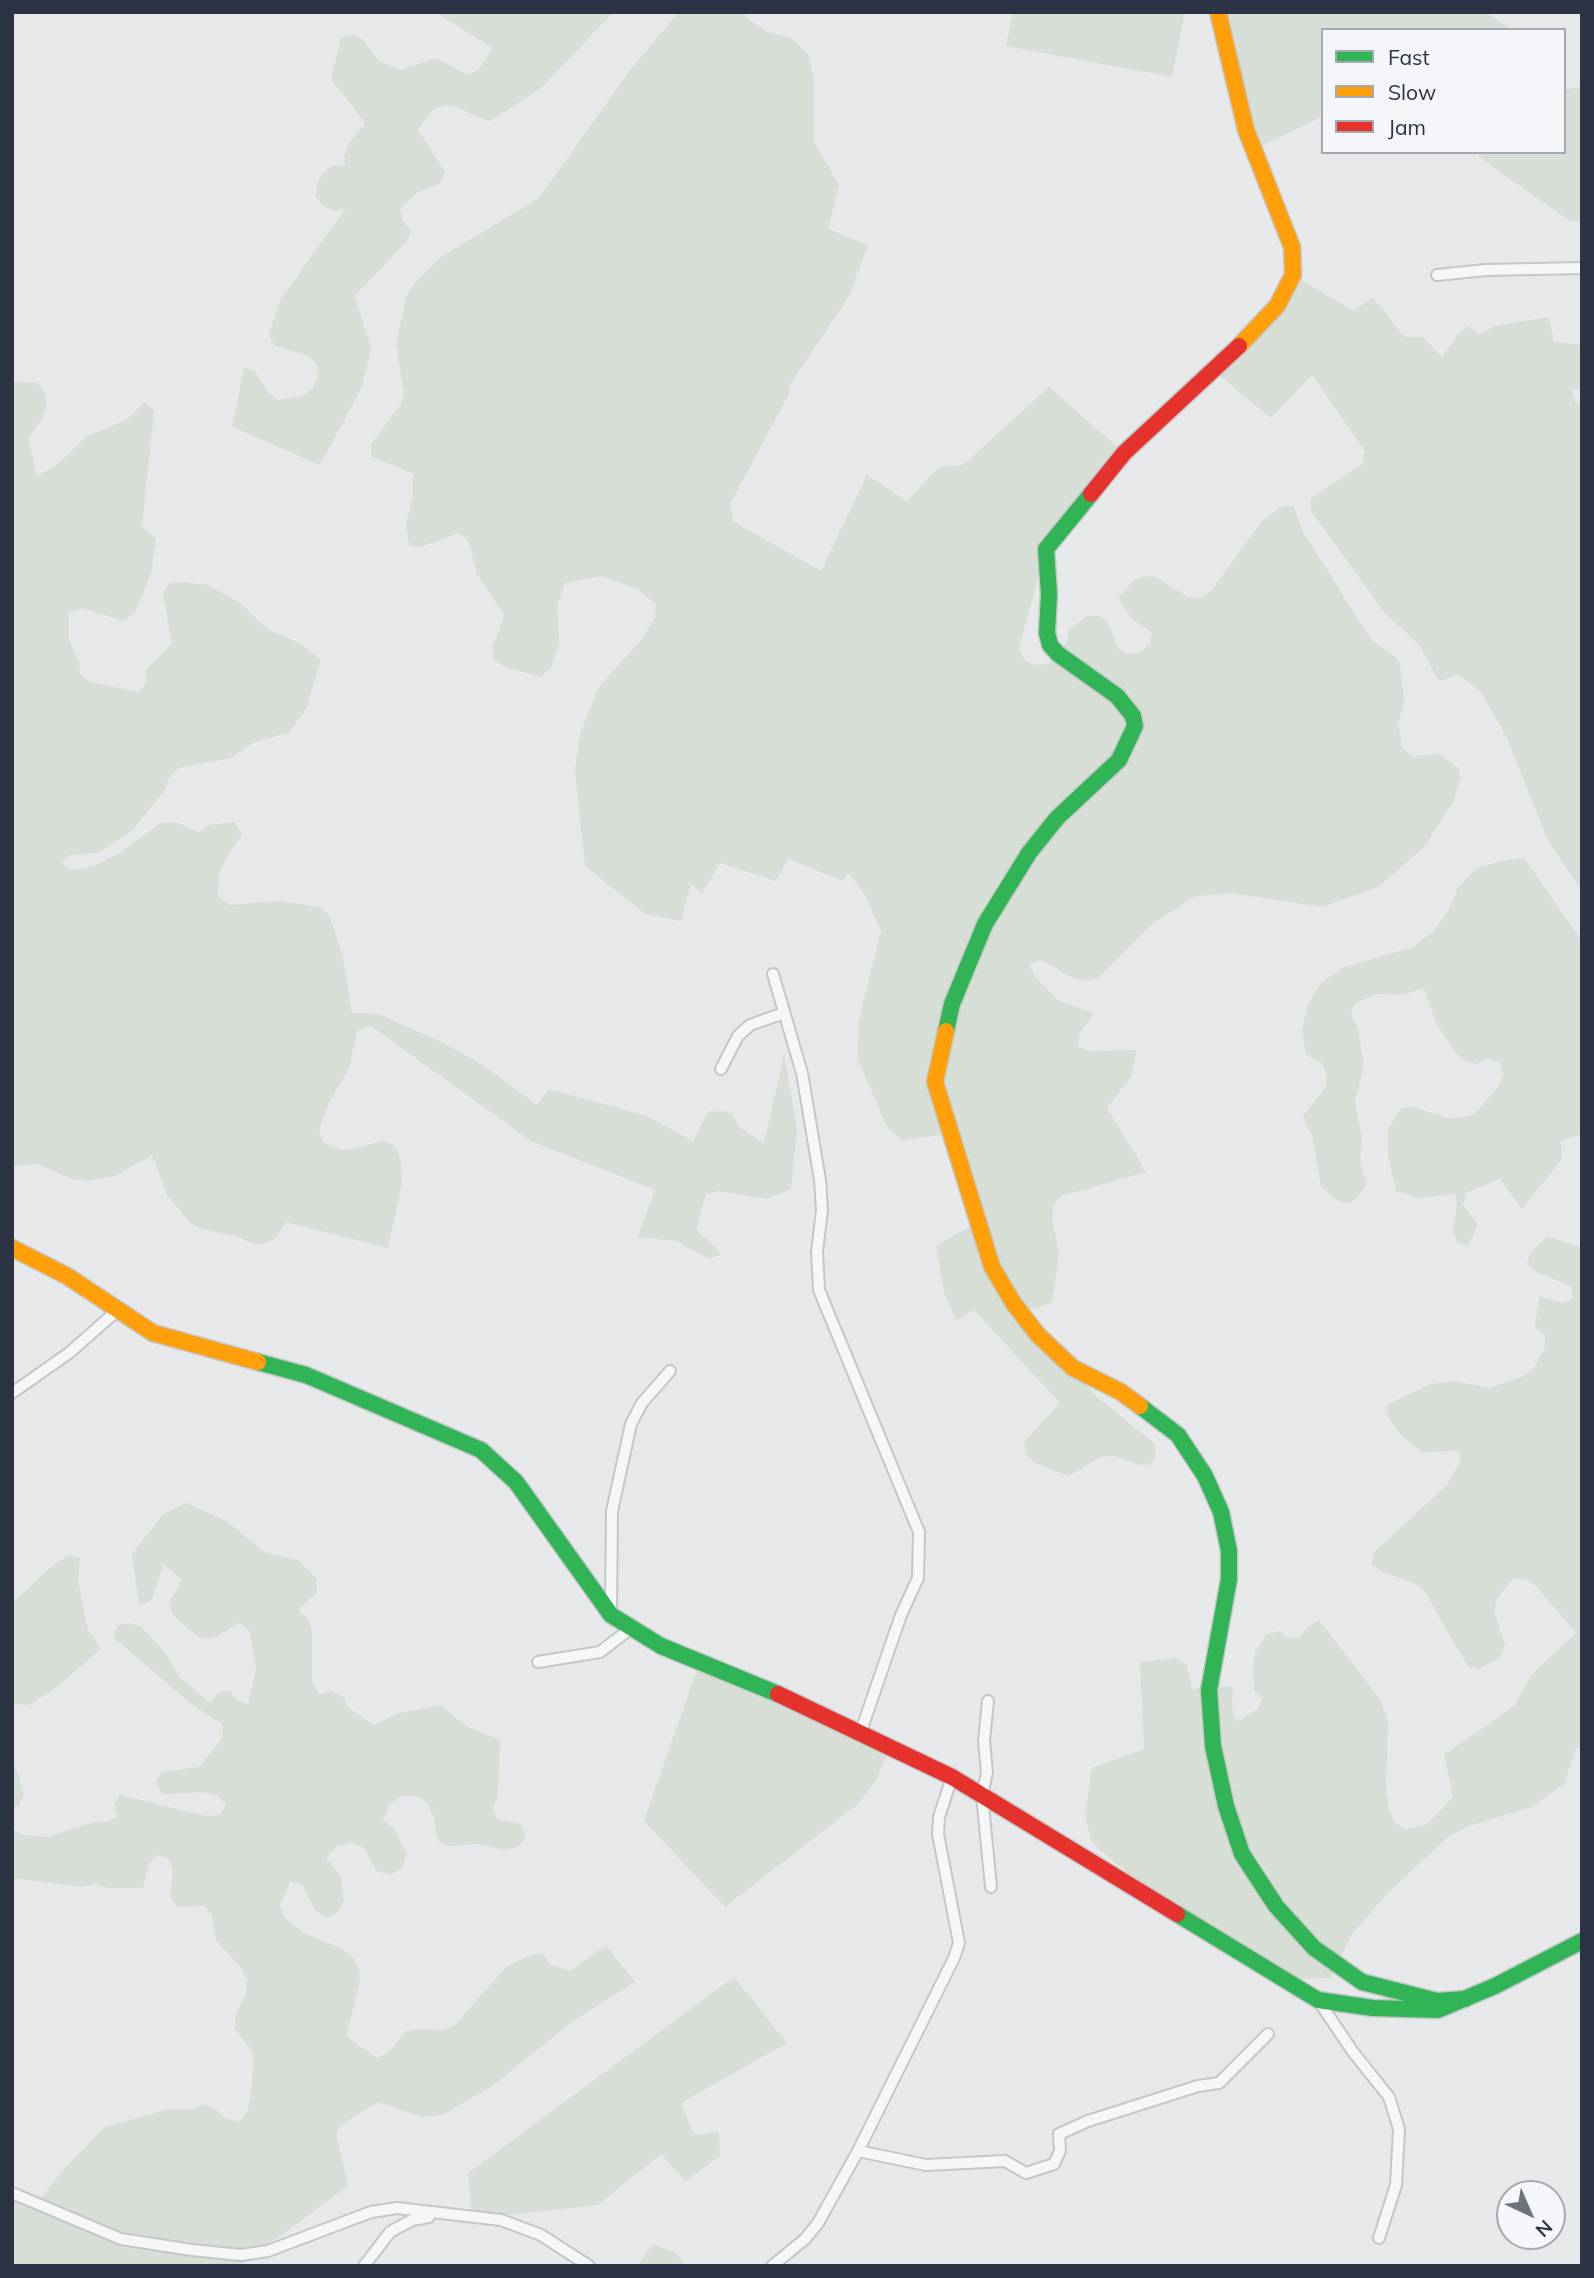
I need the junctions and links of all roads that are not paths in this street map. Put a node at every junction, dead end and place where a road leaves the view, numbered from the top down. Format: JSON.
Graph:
{"nodes":[{"id":1,"x":1218,"y":12,"type":"edge"},
{"id":2,"x":1582,"y":268,"type":"edge"},
{"id":3,"x":1437,"y":275,"type":"dead end"},
{"id":4,"x":773,"y":974,"type":"dead end"},
{"id":5,"x":784,"y":1013,"type":"junction"},
{"id":6,"x":721,"y":1069,"type":"dead end"},
{"id":7,"x":12,"y":1248,"type":"edge"},
{"id":8,"x":119,"y":1309,"type":"junction"},
{"id":9,"x":670,"y":1371,"type":"dead end"},
{"id":10,"x":12,"y":1393,"type":"edge"},
{"id":11,"x":611,"y":1615,"type":"junction"},
{"id":12,"x":629,"y":1629,"type":"junction"},
{"id":13,"x":538,"y":1662,"type":"dead end"},
{"id":14,"x":988,"y":1701,"type":"dead end"},
{"id":15,"x":861,"y":1731,"type":"junction"},
{"id":16,"x":952,"y":1777,"type":"junction"},
{"id":17,"x":982,"y":1795,"type":"junction"},
{"id":18,"x":991,"y":1887,"type":"dead end"},
{"id":19,"x":1582,"y":1941,"type":"edge"},
{"id":20,"x":1465,"y":1999,"type":"junction"},
{"id":21,"x":1318,"y":2000,"type":"junction"},
{"id":22,"x":1268,"y":2034,"type":"dead end"},
{"id":23,"x":858,"y":2151,"type":"junction"},
{"id":24,"x":12,"y":2193,"type":"edge"},
{"id":25,"x":438,"y":2215,"type":"junction"},
{"id":26,"x":1379,"y":2238,"type":"dead end"},
{"id":27,"x":364,"y":2266,"type":"edge"},
{"id":28,"x":589,"y":2266,"type":"edge"},
{"id":29,"x":772,"y":2266,"type":"edge"}],
"edges":[{"from":1,"to":20,"type":"street"},
{"from":2,"to":3,"type":"street"},
{"from":4,"to":5,"type":"street"},
{"from":5,"to":6,"type":"street"},
{"from":5,"to":15,"type":"street"},
{"from":7,"to":8,"type":"street"},
{"from":8,"to":10,"type":"street"},
{"from":8,"to":11,"type":"street"},
{"from":9,"to":11,"type":"street"},
{"from":11,"to":12,"type":"street"},
{"from":12,"to":13,"type":"street"},
{"from":12,"to":15,"type":"street"},
{"from":14,"to":17,"type":"street"},
{"from":15,"to":16,"type":"street"},
{"from":16,"to":17,"type":"street"},
{"from":16,"to":23,"type":"street"},
{"from":17,"to":18,"type":"street"},
{"from":17,"to":21,"type":"street"},
{"from":19,"to":20,"type":"street"},
{"from":20,"to":21,"type":"street"},
{"from":21,"to":26,"type":"street"},
{"from":22,"to":23,"type":"street"},
{"from":23,"to":29,"type":"street"},
{"from":24,"to":25,"type":"street"},
{"from":25,"to":27,"type":"street"},
{"from":25,"to":28,"type":"street"}]}
